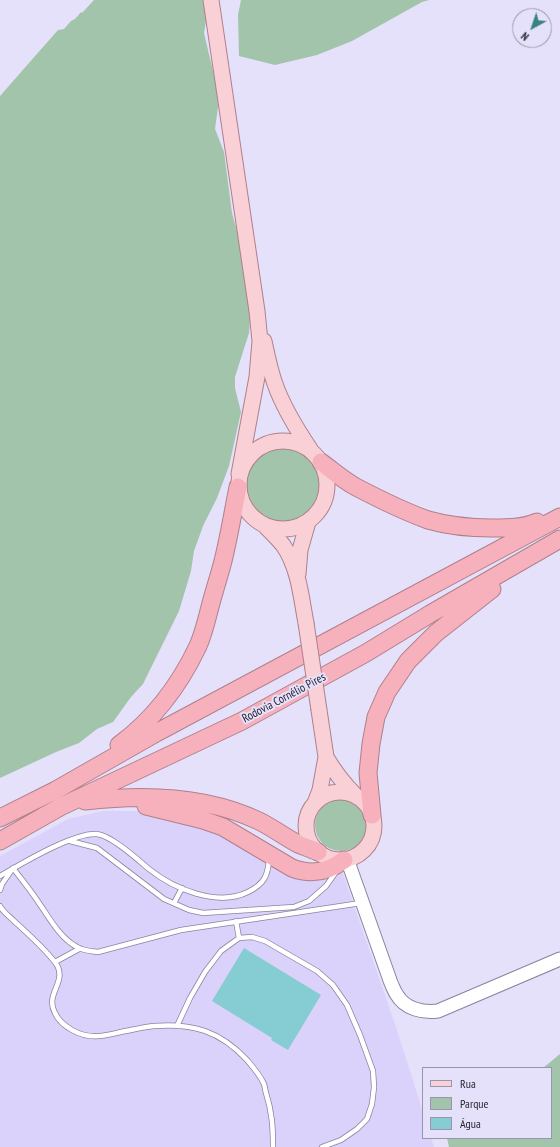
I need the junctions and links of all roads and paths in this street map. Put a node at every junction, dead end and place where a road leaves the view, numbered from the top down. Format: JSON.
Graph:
{"nodes":[{"id":1,"x":212,"y":0,"type":"edge"},
{"id":2,"x":257,"y":311,"type":"junction"},
{"id":3,"x":316,"y":457,"type":"junction"},
{"id":4,"x":238,"y":481,"type":"junction"},
{"id":5,"x":560,"y":514,"type":"edge"},
{"id":6,"x":560,"y":517,"type":"edge"},
{"id":7,"x":308,"y":522,"type":"junction"},
{"id":8,"x":266,"y":527,"type":"junction"},
{"id":9,"x":560,"y":539,"type":"edge"},
{"id":10,"x":542,"y":549,"type":"junction"},
{"id":11,"x":297,"y":577,"type":"junction"},
{"id":12,"x":326,"y":757,"type":"junction"},
{"id":13,"x":56,"y":790,"type":"junction"},
{"id":14,"x":357,"y":797,"type":"junction"},
{"id":15,"x":105,"y":798,"type":"junction"},
{"id":16,"x":315,"y":803,"type":"junction"},
{"id":17,"x":60,"y":807,"type":"junction"},
{"id":18,"x":372,"y":815,"type":"junction"},
{"id":19,"x":0,"y":818,"type":"edge"},
{"id":20,"x":0,"y":840,"type":"edge"},
{"id":21,"x":68,"y":840,"type":"junction"},
{"id":22,"x":318,"y":852,"type":"junction"},
{"id":23,"x":269,"y":854,"type":"junction"},
{"id":24,"x":346,"y":860,"type":"junction"},
{"id":25,"x":12,"y":869,"type":"junction"},
{"id":26,"x":0,"y":876,"type":"edge"},
{"id":27,"x":182,"y":888,"type":"junction"},
{"id":28,"x":0,"y":890,"type":"edge"},
{"id":29,"x":174,"y":903,"type":"junction"},
{"id":30,"x":363,"y":903,"type":"junction"},
{"id":31,"x":0,"y":906,"type":"edge"},
{"id":32,"x":294,"y":907,"type":"junction"},
{"id":33,"x":296,"y":912,"type":"junction"},
{"id":34,"x":236,"y":921,"type":"junction"},
{"id":35,"x":239,"y":938,"type":"junction"},
{"id":36,"x":79,"y":949,"type":"junction"},
{"id":37,"x":560,"y":959,"type":"edge"},
{"id":38,"x":55,"y":962,"type":"junction"},
{"id":39,"x":177,"y":1026,"type":"junction"},
{"id":40,"x":273,"y":1147,"type":"edge"},
{"id":41,"x":322,"y":1147,"type":"edge"}],
"edges":[{"from":1,"to":2,"type":"main road"},
{"from":2,"to":3,"type":"main road"},
{"from":2,"to":4,"type":"main road"},
{"from":3,"to":4,"type":"main road"},
{"from":3,"to":5,"type":"highway"},
{"from":3,"to":7,"type":"main road"},
{"from":4,"to":8,"type":"main road"},
{"from":4,"to":13,"type":"highway"},
{"from":6,"to":13,"type":"highway"},
{"from":7,"to":8,"type":"main road"},
{"from":7,"to":11,"type":"main road"},
{"from":8,"to":11,"type":"main road"},
{"from":9,"to":10,"type":"highway","name":"Rodovia Cornélio Pires"},
{"from":10,"to":17,"type":"highway","name":"Rodovia Cornélio Pires"},
{"from":10,"to":18,"type":"highway"},
{"from":11,"to":12,"type":"main road","bridge":true},
{"from":12,"to":14,"type":"main road"},
{"from":12,"to":16,"type":"main road"},
{"from":13,"to":19,"type":"highway"},
{"from":14,"to":16,"type":"main road"},
{"from":14,"to":18,"type":"main road"},
{"from":15,"to":17,"type":"highway"},
{"from":15,"to":22,"type":"highway"},
{"from":15,"to":23,"type":"highway"},
{"from":16,"to":22,"type":"main road"},
{"from":17,"to":20,"type":"highway","name":"Rodovia Cornélio Pires"},
{"from":18,"to":24,"type":"main road"},
{"from":21,"to":25,"type":"lane"},
{"from":21,"to":27,"type":"lane"},
{"from":21,"to":29,"type":"lane"},
{"from":22,"to":24,"type":"main road"},
{"from":23,"to":24,"type":"highway"},
{"from":23,"to":27,"type":"lane"},
{"from":24,"to":30,"type":"street"},
{"from":24,"to":32,"type":"lane"},
{"from":25,"to":26,"type":"lane"},
{"from":25,"to":28,"type":"lane"},
{"from":25,"to":36,"type":"lane"},
{"from":27,"to":29,"type":"lane"},
{"from":29,"to":32,"type":"lane"},
{"from":30,"to":33,"type":"lane"},
{"from":30,"to":37,"type":"street"},
{"from":31,"to":38,"type":"lane"},
{"from":32,"to":33,"type":"lane"},
{"from":33,"to":34,"type":"lane"},
{"from":34,"to":35,"type":"lane"},
{"from":34,"to":36,"type":"lane"},
{"from":35,"to":39,"type":"lane"},
{"from":35,"to":41,"type":"lane"},
{"from":36,"to":38,"type":"lane"},
{"from":38,"to":39,"type":"lane"},
{"from":39,"to":40,"type":"lane"}]}
